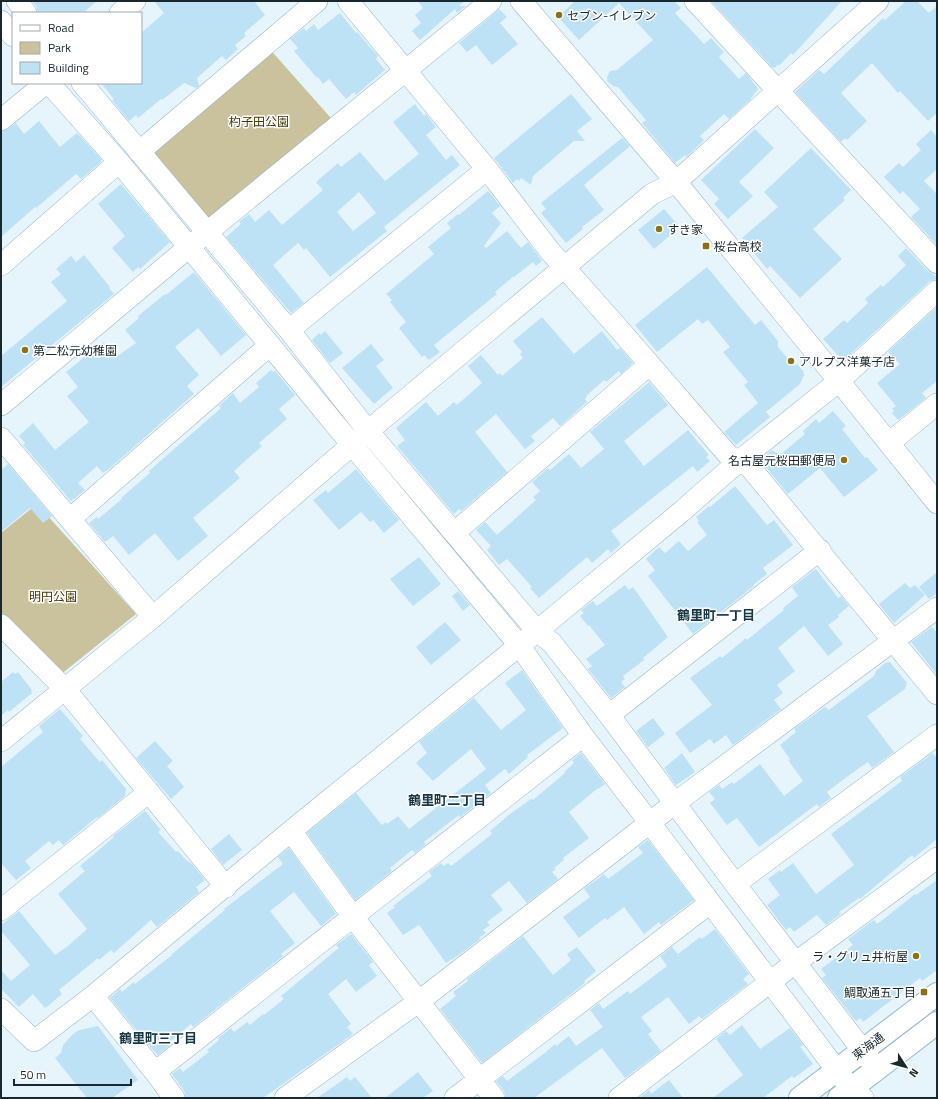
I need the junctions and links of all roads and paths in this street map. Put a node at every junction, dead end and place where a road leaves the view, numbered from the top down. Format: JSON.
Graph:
{"nodes":[{"id":1,"x":16,"y":1,"type":"edge"},
{"id":2,"x":135,"y":1,"type":"edge"},
{"id":3,"x":317,"y":1,"type":"edge"},
{"id":4,"x":348,"y":1,"type":"edge"},
{"id":5,"x":491,"y":1,"type":"edge"},
{"id":6,"x":521,"y":1,"type":"edge"},
{"id":7,"x":695,"y":1,"type":"edge"},
{"id":8,"x":878,"y":1,"type":"edge"},
{"id":9,"x":25,"y":12,"type":"edge"},
{"id":10,"x":121,"y":12,"type":"edge"},
{"id":11,"x":1,"y":21,"type":"edge"},
{"id":12,"x":12,"y":35,"type":"edge"},
{"id":13,"x":407,"y":71,"type":"junction"},
{"id":14,"x":45,"y":84,"type":"edge"},
{"id":15,"x":50,"y":84,"type":"edge"},
{"id":16,"x":83,"y":84,"type":"edge"},
{"id":17,"x":778,"y":92,"type":"junction"},
{"id":18,"x":1,"y":120,"type":"edge"},
{"id":19,"x":139,"y":152,"type":"junction"},
{"id":20,"x":119,"y":162,"type":"junction"},
{"id":21,"x":487,"y":168,"type":"junction"},
{"id":22,"x":676,"y":182,"type":"junction"},
{"id":23,"x":208,"y":233,"type":"junction"},
{"id":24,"x":189,"y":247,"type":"junction"},
{"id":25,"x":937,"y":263,"type":"edge"},
{"id":26,"x":1,"y":265,"type":"edge"},
{"id":27,"x":565,"y":268,"type":"junction"},
{"id":28,"x":937,"y":291,"type":"edge"},
{"id":29,"x":289,"y":330,"type":"junction"},
{"id":30,"x":270,"y":345,"type":"junction"},
{"id":31,"x":650,"y":365,"type":"junction"},
{"id":32,"x":839,"y":381,"type":"junction"},
{"id":33,"x":937,"y":404,"type":"edge"},
{"id":34,"x":1,"y":405,"type":"edge"},
{"id":35,"x":368,"y":432,"type":"junction"},
{"id":36,"x":1,"y":438,"type":"edge"},
{"id":37,"x":889,"y":443,"type":"junction"},
{"id":38,"x":353,"y":446,"type":"junction"},
{"id":39,"x":739,"y":461,"type":"junction"},
{"id":40,"x":937,"y":503,"type":"edge"},
{"id":41,"x":70,"y":519,"type":"junction"},
{"id":42,"x":454,"y":534,"type":"junction"},
{"id":43,"x":820,"y":550,"type":"junction"},
{"id":44,"x":937,"y":608,"type":"edge"},
{"id":45,"x":153,"y":617,"type":"junction"},
{"id":46,"x":1,"y":625,"type":"edge"},
{"id":47,"x":537,"y":631,"type":"junction"},
{"id":48,"x":893,"y":640,"type":"junction"},
{"id":49,"x":519,"y":645,"type":"junction"},
{"id":50,"x":64,"y":688,"type":"junction"},
{"id":51,"x":937,"y":694,"type":"edge"},
{"id":52,"x":609,"y":715,"type":"junction"},
{"id":53,"x":937,"y":735,"type":"edge"},
{"id":54,"x":582,"y":736,"type":"junction"},
{"id":55,"x":1,"y":740,"type":"edge"},
{"id":56,"x":149,"y":792,"type":"junction"},
{"id":57,"x":675,"y":803,"type":"junction"},
{"id":58,"x":650,"y":823,"type":"junction"},
{"id":59,"x":291,"y":831,"type":"junction"},
{"id":60,"x":937,"y":858,"type":"edge"},
{"id":61,"x":735,"y":884,"type":"junction"},
{"id":62,"x":226,"y":886,"type":"junction"},
{"id":63,"x":710,"y":903,"type":"junction"},
{"id":64,"x":1,"y":910,"type":"edge"},
{"id":65,"x":353,"y":917,"type":"junction"},
{"id":66,"x":796,"y":963,"type":"junction"},
{"id":67,"x":771,"y":983,"type":"junction"},
{"id":68,"x":937,"y":994,"type":"edge"},
{"id":69,"x":93,"y":996,"type":"junction"},
{"id":70,"x":418,"y":1002,"type":"junction"},
{"id":71,"x":1,"y":1009,"type":"edge"},
{"id":72,"x":937,"y":1023,"type":"edge"},
{"id":73,"x":863,"y":1050,"type":"junction"},
{"id":74,"x":877,"y":1069,"type":"junction"},
{"id":75,"x":837,"y":1070,"type":"junction"},
{"id":76,"x":155,"y":1072,"type":"junction"},
{"id":77,"x":480,"y":1079,"type":"junction"},
{"id":78,"x":309,"y":1091,"type":"edge"},
{"id":79,"x":851,"y":1095,"type":"edge"},
{"id":80,"x":174,"y":1098,"type":"edge"},
{"id":81,"x":285,"y":1098,"type":"edge"},
{"id":82,"x":455,"y":1098,"type":"edge"},
{"id":83,"x":494,"y":1098,"type":"edge"},
{"id":84,"x":619,"y":1098,"type":"edge"},
{"id":85,"x":800,"y":1098,"type":"edge"}],
"edges":[{"from":1,"to":9,"type":"street"},
{"from":2,"to":10,"type":"street"},
{"from":3,"to":19,"type":"street"},
{"from":4,"to":13,"type":"street"},
{"from":5,"to":13,"type":"street"},
{"from":6,"to":22,"type":"street"},
{"from":7,"to":17,"type":"street"},
{"from":8,"to":17,"type":"street"},
{"from":11,"to":12,"type":"street"},
{"from":13,"to":21,"type":"street"},
{"from":13,"to":23,"type":"street"},
{"from":14,"to":18,"type":"street"},
{"from":15,"to":20,"type":"street"},
{"from":16,"to":19,"type":"street"},
{"from":17,"to":22,"type":"street"},
{"from":17,"to":25,"type":"street"},
{"from":19,"to":23,"type":"street"},
{"from":20,"to":24,"type":"street"},
{"from":20,"to":26,"type":"street"},
{"from":21,"to":27,"type":"street"},
{"from":21,"to":29,"type":"street"},
{"from":22,"to":27,"type":"street"},
{"from":22,"to":32,"type":"street"},
{"from":23,"to":24,"type":"street"},
{"from":23,"to":29,"type":"street"},
{"from":24,"to":30,"type":"street"},
{"from":24,"to":34,"type":"street"},
{"from":27,"to":31,"type":"street"},
{"from":27,"to":35,"type":"street"},
{"from":28,"to":32,"type":"street"},
{"from":29,"to":35,"type":"street"},
{"from":30,"to":38,"type":"street"},
{"from":30,"to":41,"type":"street"},
{"from":31,"to":39,"type":"street"},
{"from":31,"to":42,"type":"street"},
{"from":32,"to":37,"type":"street"},
{"from":32,"to":39,"type":"street"},
{"from":33,"to":37,"type":"street"},
{"from":35,"to":38,"type":"street"},
{"from":35,"to":42,"type":"street"},
{"from":36,"to":41,"type":"street"},
{"from":37,"to":40,"type":"street"},
{"from":38,"to":45,"type":"street"},
{"from":38,"to":49,"type":"street"},
{"from":39,"to":43,"type":"street"},
{"from":39,"to":47,"type":"street"},
{"from":41,"to":45,"type":"street"},
{"from":42,"to":47,"type":"street"},
{"from":43,"to":48,"type":"street"},
{"from":43,"to":52,"type":"street"},
{"from":44,"to":48,"type":"street"},
{"from":45,"to":50,"type":"street"},
{"from":46,"to":50,"type":"street"},
{"from":47,"to":49,"type":"street"},
{"from":47,"to":52,"type":"street"},
{"from":48,"to":51,"type":"street"},
{"from":48,"to":57,"type":"street"},
{"from":49,"to":54,"type":"street"},
{"from":49,"to":59,"type":"street"},
{"from":50,"to":55,"type":"street"},
{"from":50,"to":56,"type":"street"},
{"from":52,"to":57,"type":"street"},
{"from":53,"to":61,"type":"street"},
{"from":54,"to":58,"type":"street"},
{"from":54,"to":65,"type":"street"},
{"from":56,"to":62,"type":"street"},
{"from":56,"to":64,"type":"street"},
{"from":57,"to":58,"type":"street"},
{"from":57,"to":61,"type":"street"},
{"from":58,"to":63,"type":"street"},
{"from":58,"to":70,"type":"street"},
{"from":59,"to":62,"type":"street"},
{"from":59,"to":65,"type":"street"},
{"from":60,"to":66,"type":"street"},
{"from":61,"to":66,"type":"street"},
{"from":62,"to":69,"type":"street"},
{"from":63,"to":67,"type":"street"},
{"from":63,"to":77,"type":"street"},
{"from":65,"to":70,"type":"street"},
{"from":65,"to":76,"type":"street"},
{"from":66,"to":67,"type":"street"},
{"from":66,"to":73,"type":"street"},
{"from":67,"to":75,"type":"street"},
{"from":67,"to":84,"type":"street"},
{"from":68,"to":73,"type":"main road","name":"東海通"},
{"from":69,"to":71,"type":"street"},
{"from":69,"to":76,"type":"street"},
{"from":70,"to":77,"type":"street"},
{"from":70,"to":78,"type":"street"},
{"from":72,"to":74,"type":"main road","name":"東海通"},
{"from":73,"to":74,"type":"street"},
{"from":73,"to":75,"type":"main road","name":"東海通"},
{"from":74,"to":79,"type":"main road","name":"東海通"},
{"from":75,"to":79,"type":"street"},
{"from":75,"to":85,"type":"main road","name":"東海通"},
{"from":76,"to":80,"type":"street"},
{"from":77,"to":82,"type":"street"},
{"from":77,"to":83,"type":"street"},
{"from":78,"to":81,"type":"street"}]}
